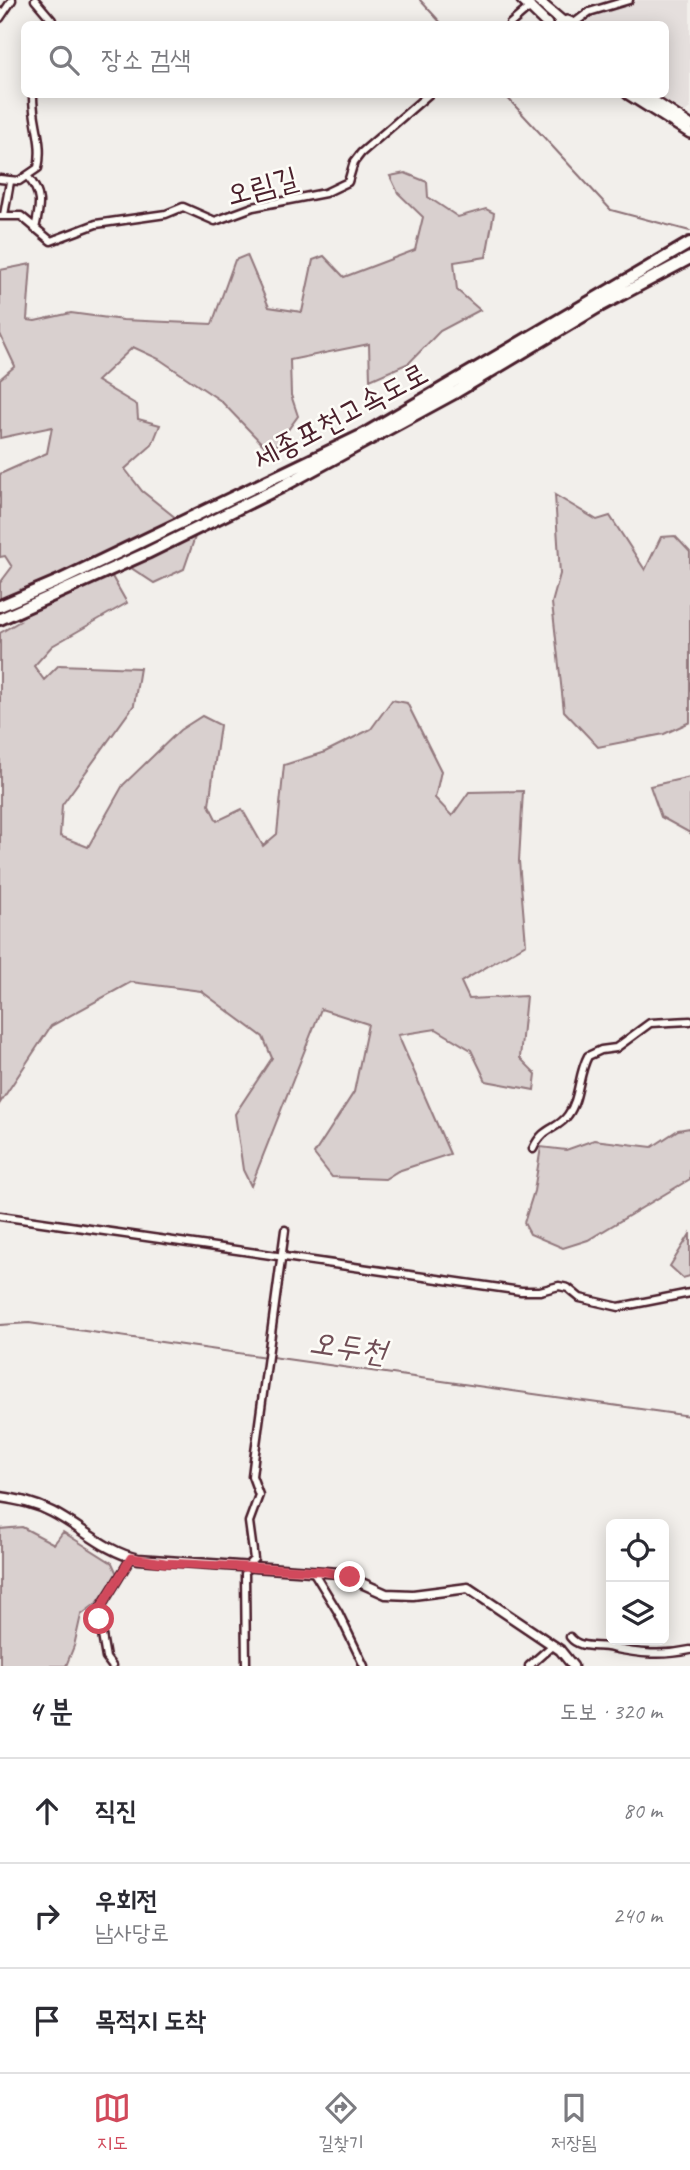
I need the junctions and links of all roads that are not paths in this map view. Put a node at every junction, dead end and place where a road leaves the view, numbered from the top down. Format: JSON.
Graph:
{"nodes":[{"id":1,"x":12,"y":0,"type":"edge"},
{"id":2,"x":35,"y":0,"type":"edge"},
{"id":3,"x":522,"y":0,"type":"edge"},
{"id":4,"x":629,"y":0,"type":"edge"},
{"id":5,"x":534,"y":3,"type":"edge"},
{"id":6,"x":0,"y":18,"type":"edge"},
{"id":7,"x":51,"y":21,"type":"edge"},
{"id":8,"x":513,"y":21,"type":"edge"},
{"id":9,"x":545,"y":21,"type":"edge"},
{"id":10,"x":562,"y":21,"type":"edge"},
{"id":11,"x":572,"y":21,"type":"edge"},
{"id":12,"x":33,"y":98,"type":"edge"},
{"id":13,"x":424,"y":98,"type":"edge"},
{"id":14,"x":634,"y":98,"type":"edge"},
{"id":15,"x":649,"y":98,"type":"edge"},
{"id":16,"x":690,"y":125,"type":"edge"},
{"id":17,"x":690,"y":133,"type":"edge"},
{"id":18,"x":28,"y":177,"type":"junction"},
{"id":19,"x":0,"y":179,"type":"edge"},
{"id":20,"x":10,"y":182,"type":"junction"},
{"id":21,"x":2,"y":215,"type":"edge"},
{"id":22,"x":34,"y":229,"type":"junction"},
{"id":23,"x":690,"y":243,"type":"edge"},
{"id":24,"x":690,"y":258,"type":"edge"},
{"id":25,"x":0,"y":606,"type":"edge"},
{"id":26,"x":0,"y":619,"type":"edge"},
{"id":27,"x":690,"y":1021,"type":"edge"},
{"id":28,"x":533,"y":1149,"type":"dead end"},
{"id":29,"x":0,"y":1216,"type":"edge"},
{"id":30,"x":285,"y":1230,"type":"dead end"},
{"id":31,"x":280,"y":1256,"type":"junction"},
{"id":32,"x":690,"y":1293,"type":"edge"},
{"id":33,"x":0,"y":1497,"type":"edge"},
{"id":34,"x":131,"y":1558,"type":"junction"},
{"id":35,"x":245,"y":1571,"type":"junction"},
{"id":36,"x":313,"y":1571,"type":"junction"},
{"id":37,"x":570,"y":1637,"type":"dead end"},
{"id":38,"x":554,"y":1645,"type":"junction"},
{"id":39,"x":690,"y":1650,"type":"edge"},
{"id":40,"x":112,"y":1666,"type":"edge"},
{"id":41,"x":247,"y":1666,"type":"edge"},
{"id":42,"x":364,"y":1666,"type":"edge"},
{"id":43,"x":528,"y":1666,"type":"edge"},
{"id":44,"x":573,"y":1666,"type":"edge"}],
"edges":[{"from":1,"to":6,"type":"street"},
{"from":2,"to":7,"type":"street"},
{"from":3,"to":5,"type":"main road"},
{"from":4,"to":11,"type":"street"},
{"from":5,"to":8,"type":"street"},
{"from":5,"to":9,"type":"main road"},
{"from":5,"to":10,"type":"main road"},
{"from":12,"to":18,"type":"street"},
{"from":13,"to":22,"type":"street","name":"오림길"},
{"from":14,"to":17,"type":"main road"},
{"from":15,"to":16,"type":"main road"},
{"from":18,"to":20,"type":"street"},
{"from":18,"to":22,"type":"street"},
{"from":19,"to":20,"type":"street"},
{"from":20,"to":21,"type":"street"},
{"from":21,"to":22,"type":"street","name":"오림길"},
{"from":23,"to":25,"type":"highway","name":"세종포천고속도로"},
{"from":24,"to":26,"type":"highway","name":"세종포천고속도로"},
{"from":27,"to":28,"type":"street"},
{"from":29,"to":31,"type":"street"},
{"from":30,"to":31,"type":"street"},
{"from":31,"to":32,"type":"street"},
{"from":31,"to":35,"type":"street"},
{"from":33,"to":34,"type":"street"},
{"from":34,"to":35,"type":"street"},
{"from":34,"to":40,"type":"street"},
{"from":35,"to":36,"type":"street"},
{"from":35,"to":41,"type":"street"},
{"from":36,"to":38,"type":"street"},
{"from":36,"to":42,"type":"street"},
{"from":37,"to":39,"type":"street"},
{"from":38,"to":43,"type":"street"},
{"from":38,"to":44,"type":"street"}]}
